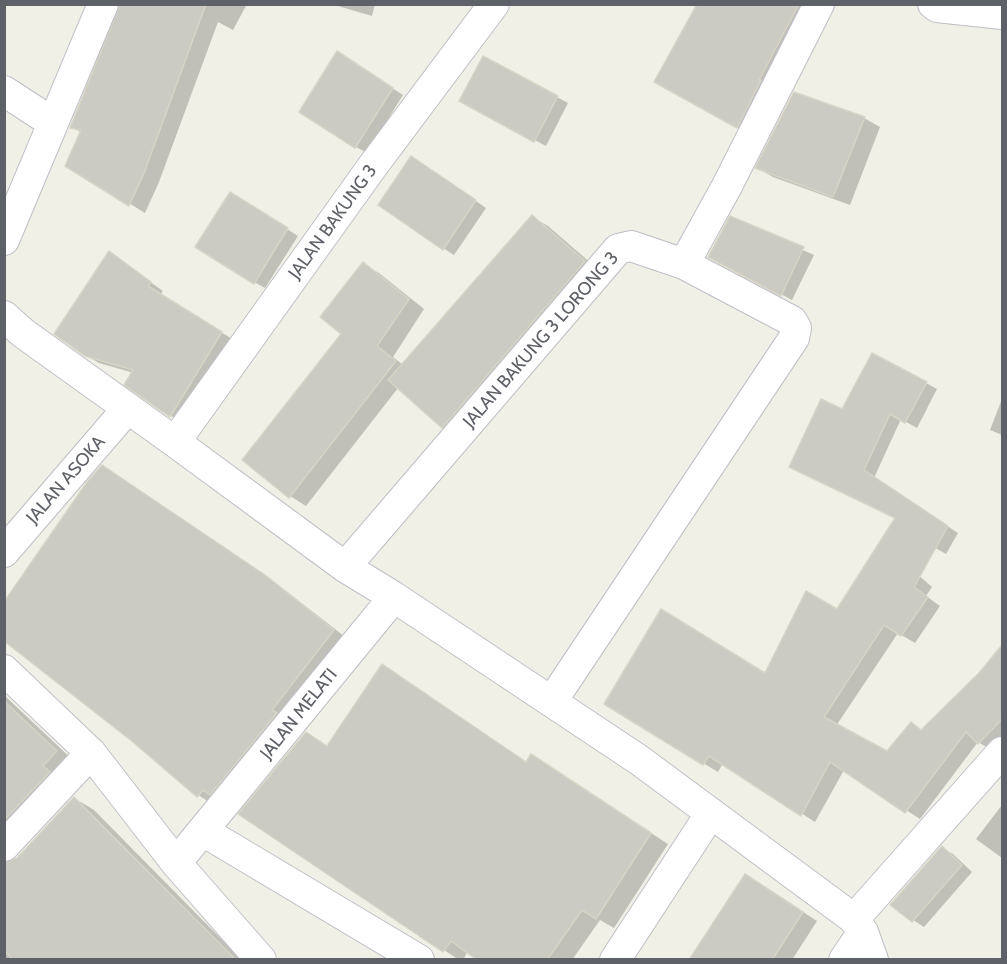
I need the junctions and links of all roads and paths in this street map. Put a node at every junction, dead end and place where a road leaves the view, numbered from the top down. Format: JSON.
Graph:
{"nodes":[{"id":1,"x":103,"y":4,"type":"edge"},
{"id":2,"x":494,"y":4,"type":"edge"},
{"id":3,"x":819,"y":4,"type":"edge"},
{"id":4,"x":933,"y":4,"type":"edge"},
{"id":5,"x":1002,"y":14,"type":"edge"},
{"id":6,"x":4,"y":92,"type":"edge"},
{"id":7,"x":53,"y":123,"type":"junction"},
{"id":8,"x":4,"y":240,"type":"edge"},
{"id":9,"x":684,"y":264,"type":"junction"},
{"id":10,"x":4,"y":316,"type":"edge"},
{"id":11,"x":128,"y":408,"type":"junction"},
{"id":12,"x":176,"y":442,"type":"junction"},
{"id":13,"x":4,"y":552,"type":"edge"},
{"id":14,"x":345,"y":567,"type":"junction"},
{"id":15,"x":394,"y":597,"type":"junction"},
{"id":16,"x":4,"y":670,"type":"edge"},
{"id":17,"x":552,"y":701,"type":"junction"},
{"id":18,"x":1002,"y":752,"type":"edge"},
{"id":19,"x":91,"y":753,"type":"junction"},
{"id":20,"x":711,"y":813,"type":"junction"},
{"id":21,"x":203,"y":831,"type":"junction"},
{"id":22,"x":4,"y":846,"type":"edge"},
{"id":23,"x":176,"y":863,"type":"junction"},
{"id":24,"x":863,"y":937,"type":"edge"},
{"id":25,"x":261,"y":960,"type":"edge"},
{"id":26,"x":419,"y":960,"type":"edge"},
{"id":27,"x":615,"y":960,"type":"edge"},
{"id":28,"x":844,"y":960,"type":"edge"}],
"edges":[{"from":1,"to":7,"type":"street"},
{"from":2,"to":12,"type":"street","name":"JALAN BAKUNG 3"},
{"from":3,"to":9,"type":"street"},
{"from":4,"to":5,"type":"street"},
{"from":6,"to":7,"type":"street"},
{"from":7,"to":8,"type":"street"},
{"from":9,"to":14,"type":"street","name":"JALAN BAKUNG 3 LORONG 3"},
{"from":9,"to":17,"type":"street","name":"JALAN BAKUNG 3 LORONG 3"},
{"from":10,"to":11,"type":"street"},
{"from":11,"to":12,"type":"street"},
{"from":11,"to":13,"type":"street","name":"JALAN ASOKA"},
{"from":12,"to":14,"type":"street"},
{"from":14,"to":15,"type":"street"},
{"from":15,"to":17,"type":"street"},
{"from":15,"to":21,"type":"street","name":"JALAN MELATI"},
{"from":16,"to":19,"type":"street"},
{"from":17,"to":20,"type":"street"},
{"from":18,"to":24,"type":"street"},
{"from":19,"to":22,"type":"street"},
{"from":19,"to":23,"type":"street"},
{"from":20,"to":24,"type":"street"},
{"from":20,"to":27,"type":"street"},
{"from":21,"to":23,"type":"street","name":"JALAN MELATI"},
{"from":21,"to":26,"type":"street"},
{"from":23,"to":25,"type":"street"},
{"from":24,"to":28,"type":"street"}]}
